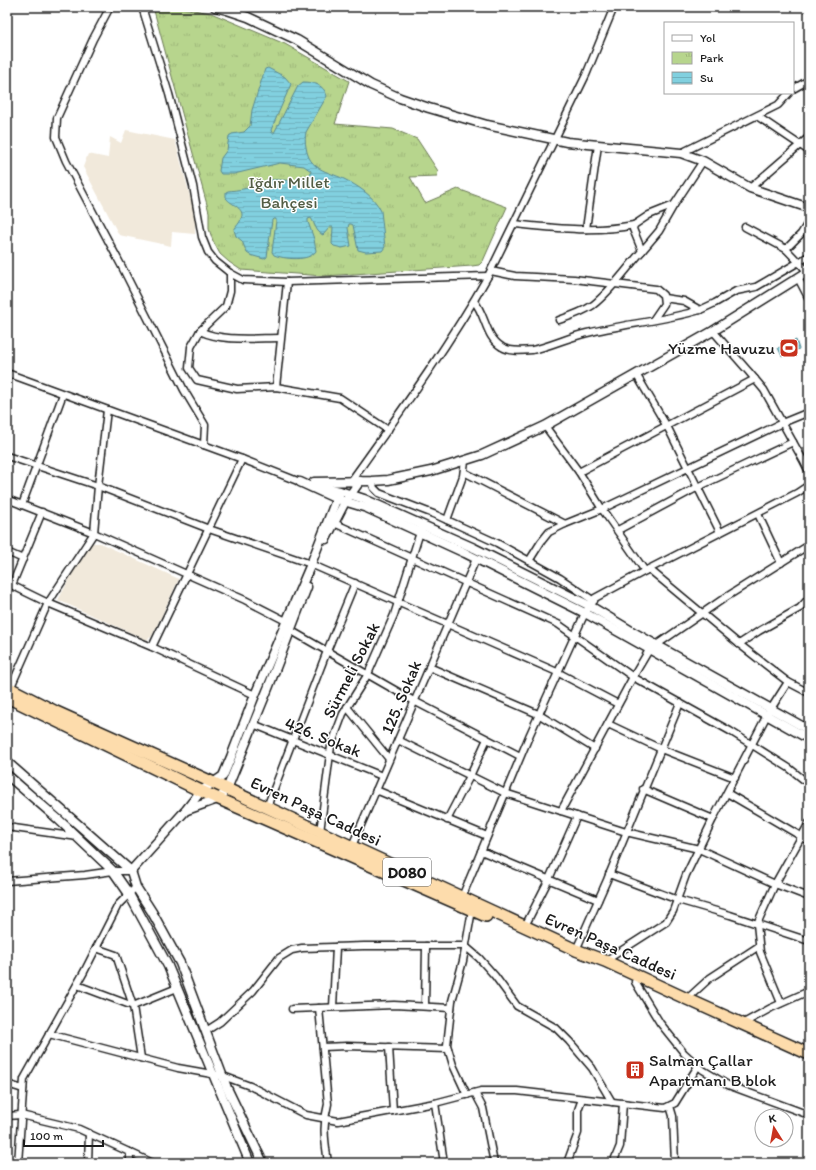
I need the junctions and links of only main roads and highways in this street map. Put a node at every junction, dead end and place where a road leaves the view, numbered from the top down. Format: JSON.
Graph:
{"nodes":[{"id":1,"x":8,"y":691,"type":"edge"},
{"id":2,"x":809,"y":1054,"type":"edge"},
{"id":3,"x":809,"y":1062,"type":"edge"}],
"edges":[{"from":1,"to":2,"type":"highway","name":"Evren Paşa Caddesi","number":"D080"},
{"from":1,"to":3,"type":"highway","name":"Evren Paşa Caddesi","number":"D080"}]}
